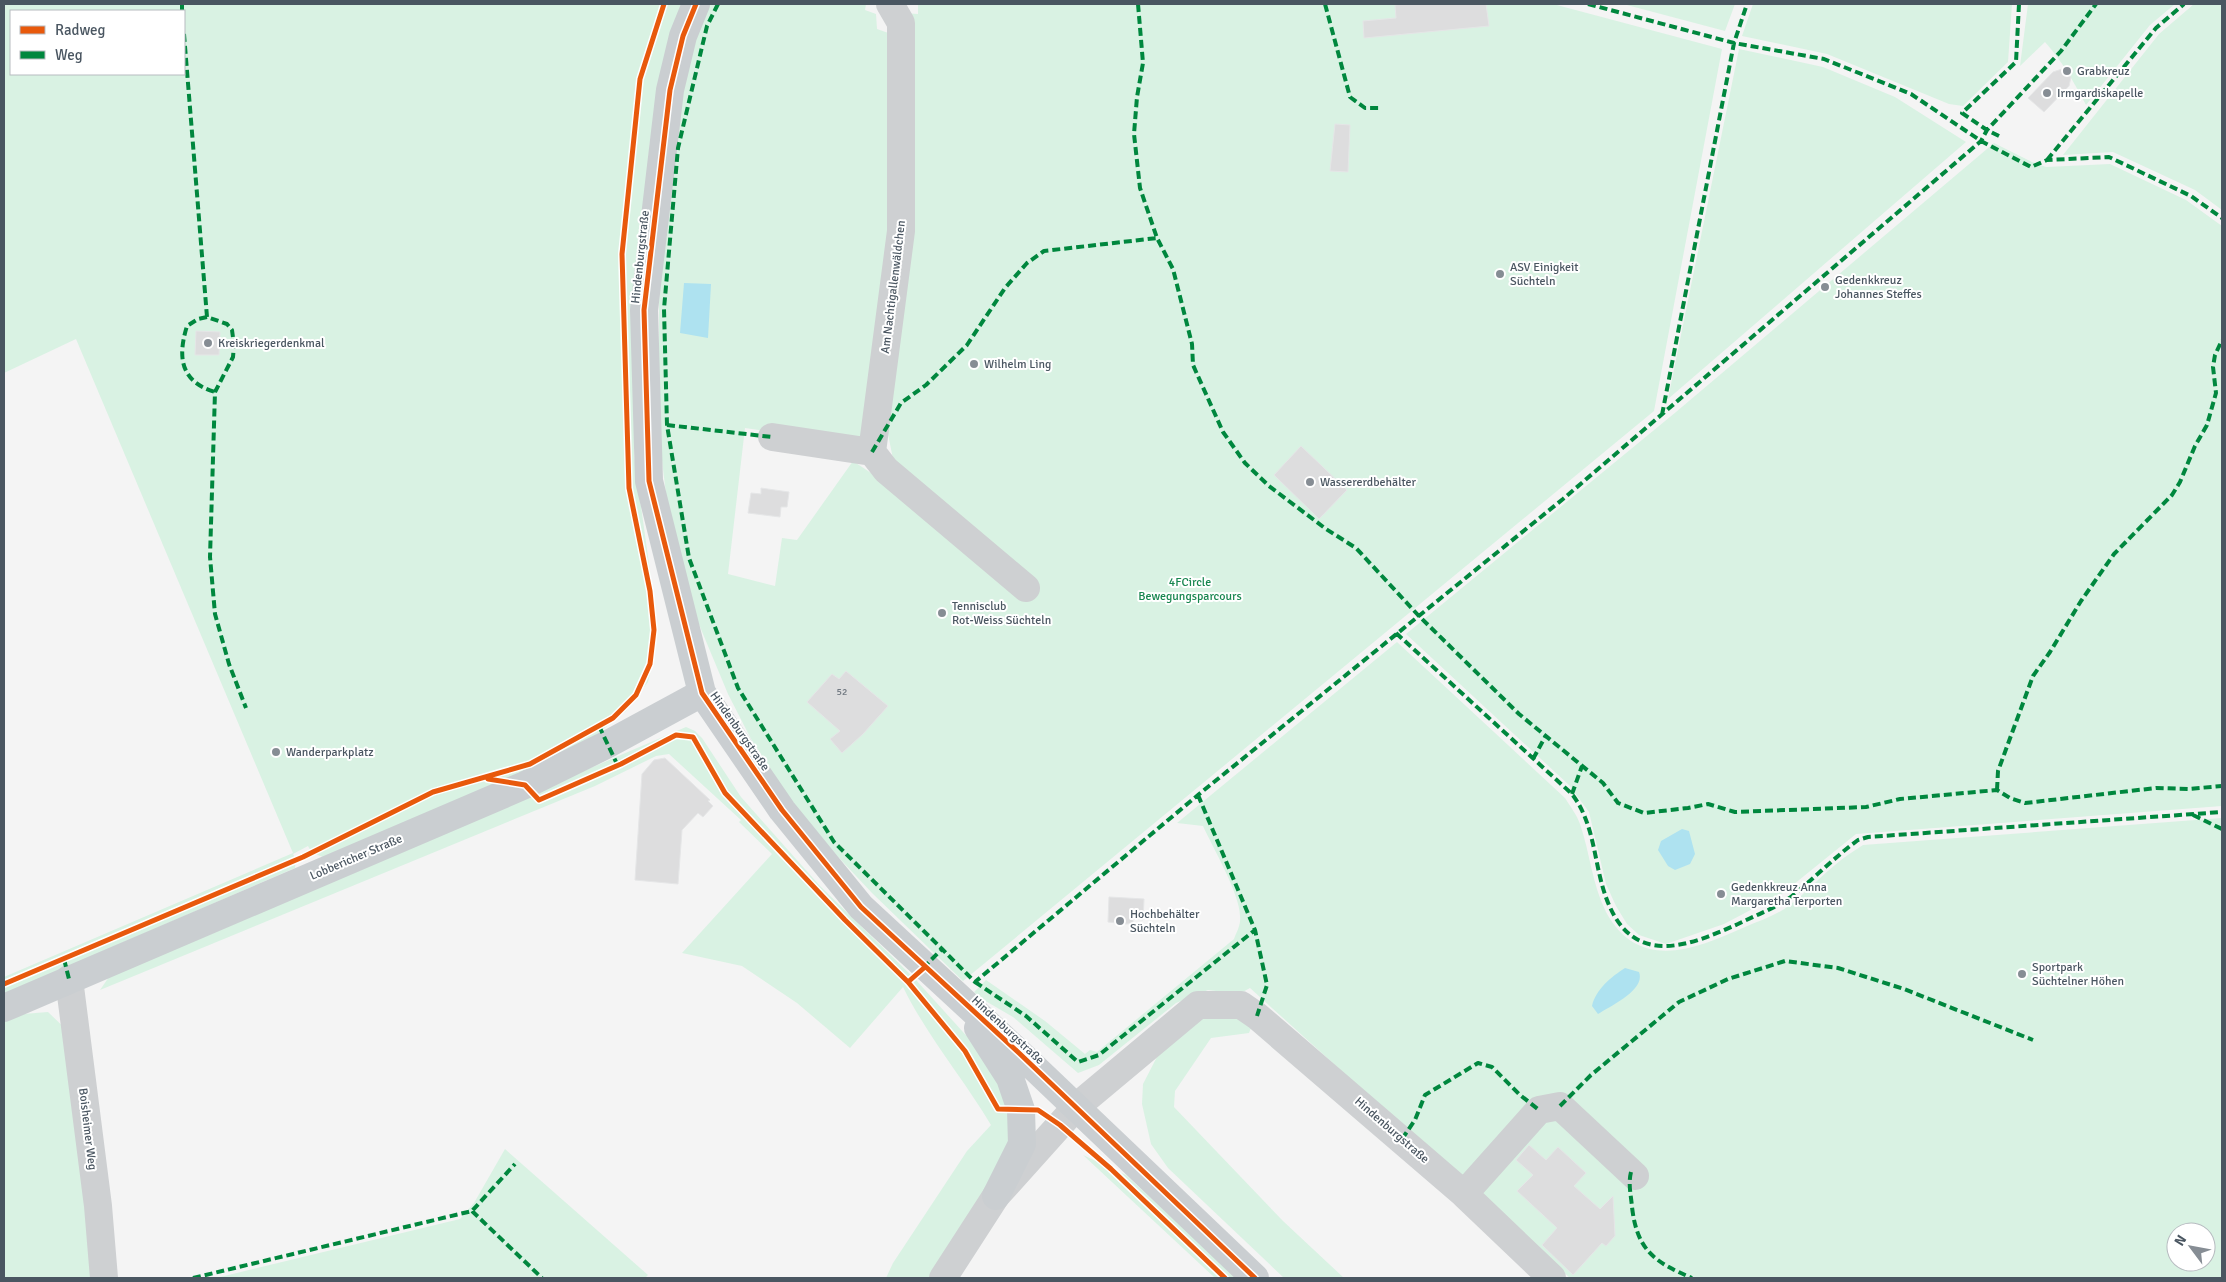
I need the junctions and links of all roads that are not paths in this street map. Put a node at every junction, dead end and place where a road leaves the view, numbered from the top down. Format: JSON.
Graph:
{"nodes":[{"id":1,"x":696,"y":4,"type":"edge"},
{"id":2,"x":890,"y":4,"type":"edge"},
{"id":3,"x":772,"y":437,"type":"dead end"},
{"id":4,"x":872,"y":452,"type":"junction"},
{"id":5,"x":1026,"y":588,"type":"dead end"},
{"id":6,"x":702,"y":693,"type":"junction"},
{"id":7,"x":69,"y":979,"type":"junction"},
{"id":8,"x":957,"y":996,"type":"junction"},
{"id":9,"x":4,"y":1008,"type":"edge"},
{"id":10,"x":1076,"y":1107,"type":"junction"},
{"id":11,"x":1635,"y":1176,"type":"dead end"},
{"id":12,"x":1464,"y":1194,"type":"junction"},
{"id":13,"x":996,"y":1196,"type":"junction"},
{"id":14,"x":104,"y":1278,"type":"edge"},
{"id":15,"x":943,"y":1278,"type":"edge"},
{"id":16,"x":1255,"y":1278,"type":"edge"},
{"id":17,"x":1552,"y":1278,"type":"edge"}],
"edges":[{"from":1,"to":6,"type":"main road","name":"Hindenburgstraße"},
{"from":2,"to":4,"type":"street","name":"Am Nachtigallenwäldchen"},
{"from":3,"to":4,"type":"street"},
{"from":4,"to":5,"type":"street"},
{"from":6,"to":7,"type":"main road","name":"Lobbericher Straße"},
{"from":6,"to":8,"type":"main road","name":"Hindenburgstraße"},
{"from":7,"to":9,"type":"main road","name":"Lobbericher Straße"},
{"from":7,"to":14,"type":"street","name":"Boisheimer Weg"},
{"from":8,"to":10,"type":"main road","name":"Hindenburgstraße"},
{"from":8,"to":13,"type":"main road"},
{"from":10,"to":12,"type":"street","name":"Hindenburgstraße"},
{"from":10,"to":13,"type":"street","name":"Hindenburgstraße"},
{"from":10,"to":16,"type":"main road","name":"Hindenburgstraße"},
{"from":11,"to":12,"type":"street"},
{"from":12,"to":17,"type":"street","name":"Hindenburgstraße"},
{"from":13,"to":15,"type":"street","name":"Hindenburgstraße"}]}
